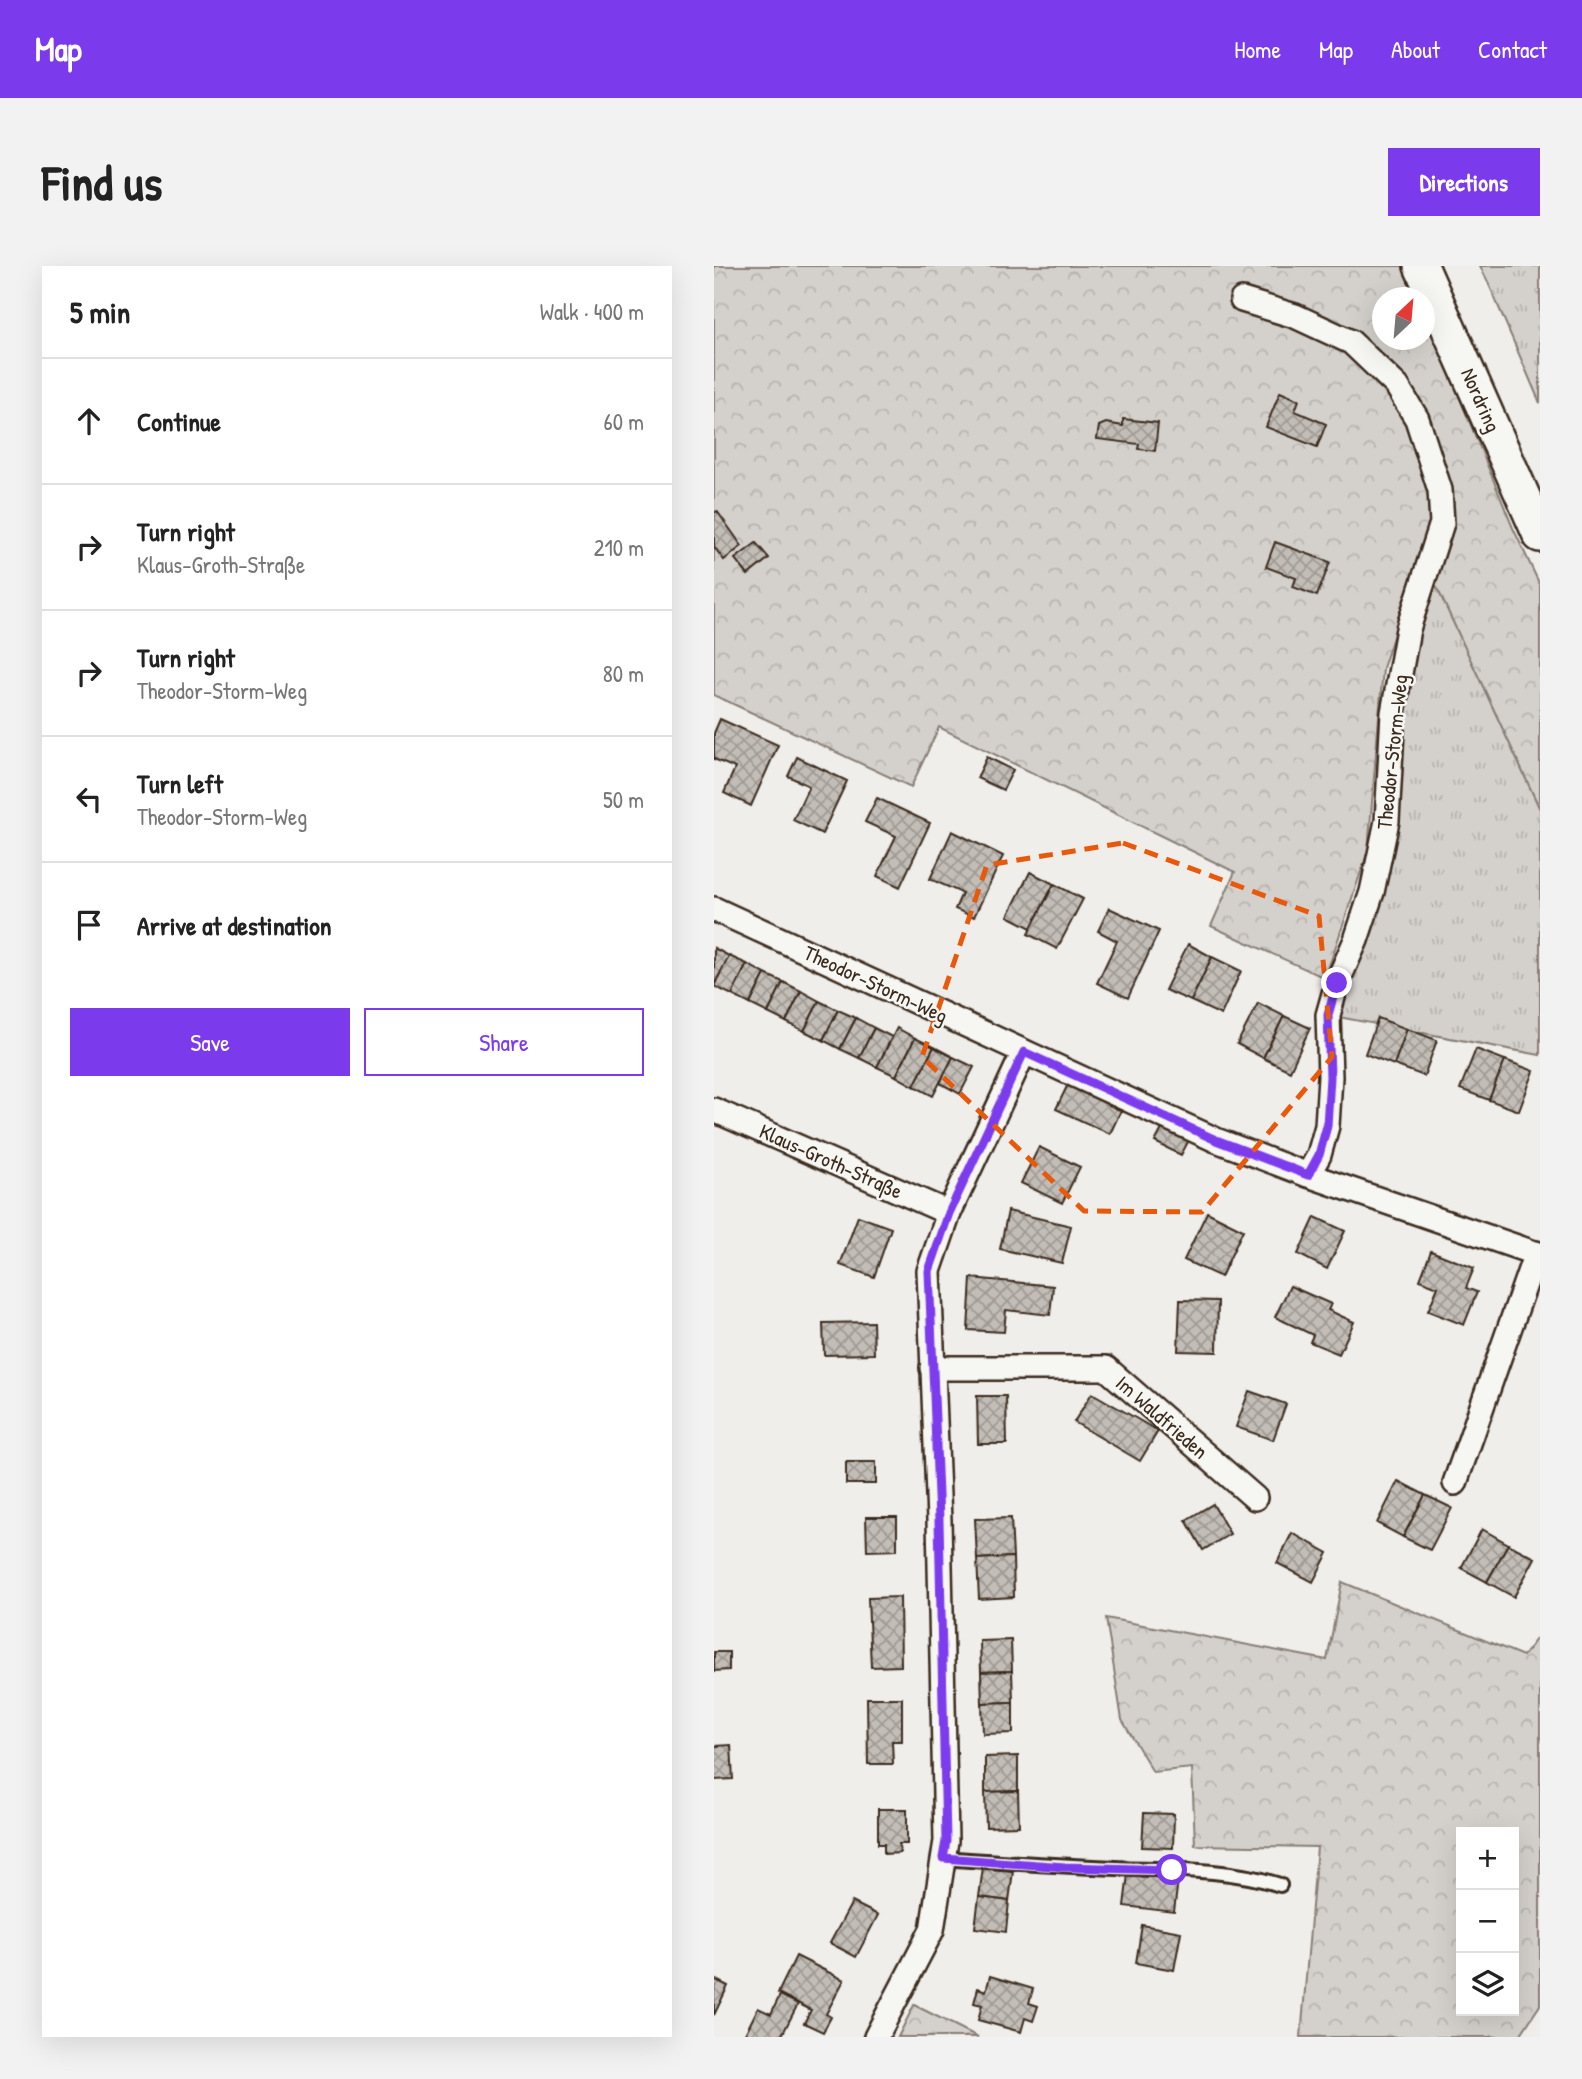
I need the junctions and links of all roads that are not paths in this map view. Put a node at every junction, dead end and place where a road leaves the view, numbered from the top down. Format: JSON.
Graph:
{"nodes":[{"id":1,"x":1421,"y":266,"type":"edge"},
{"id":2,"x":1242,"y":300,"type":"dead end"},
{"id":3,"x":1540,"y":535,"type":"edge"},
{"id":4,"x":714,"y":909,"type":"edge"},
{"id":5,"x":1024,"y":1052,"type":"junction"},
{"id":6,"x":714,"y":1110,"type":"edge"},
{"id":7,"x":1308,"y":1175,"type":"junction"},
{"id":8,"x":949,"y":1213,"type":"junction"},
{"id":9,"x":1538,"y":1254,"type":"edge"},
{"id":10,"x":932,"y":1368,"type":"junction"},
{"id":11,"x":1455,"y":1483,"type":"dead end"},
{"id":12,"x":1255,"y":1498,"type":"dead end"},
{"id":13,"x":943,"y":1858,"type":"junction"},
{"id":14,"x":1280,"y":1885,"type":"dead end"},
{"id":15,"x":876,"y":2037,"type":"edge"}],
"edges":[{"from":1,"to":3,"type":"street","name":"Nordring"},
{"from":2,"to":7,"type":"street","name":"Theodor-Storm-Weg"},
{"from":4,"to":5,"type":"street","name":"Theodor-Storm-Weg"},
{"from":5,"to":7,"type":"street","name":"Theodor-Storm-Weg"},
{"from":5,"to":8,"type":"street"},
{"from":6,"to":8,"type":"street","name":"Klaus-Groth-Straße"},
{"from":7,"to":9,"type":"street","name":"Theodor-Storm-Weg"},
{"from":8,"to":10,"type":"street"},
{"from":9,"to":11,"type":"street","name":"Theodor-Storm-Weg"},
{"from":10,"to":12,"type":"street","name":"Im Waldfrieden"},
{"from":10,"to":13,"type":"street"},
{"from":13,"to":14,"type":"lane"},
{"from":13,"to":15,"type":"street"}]}
